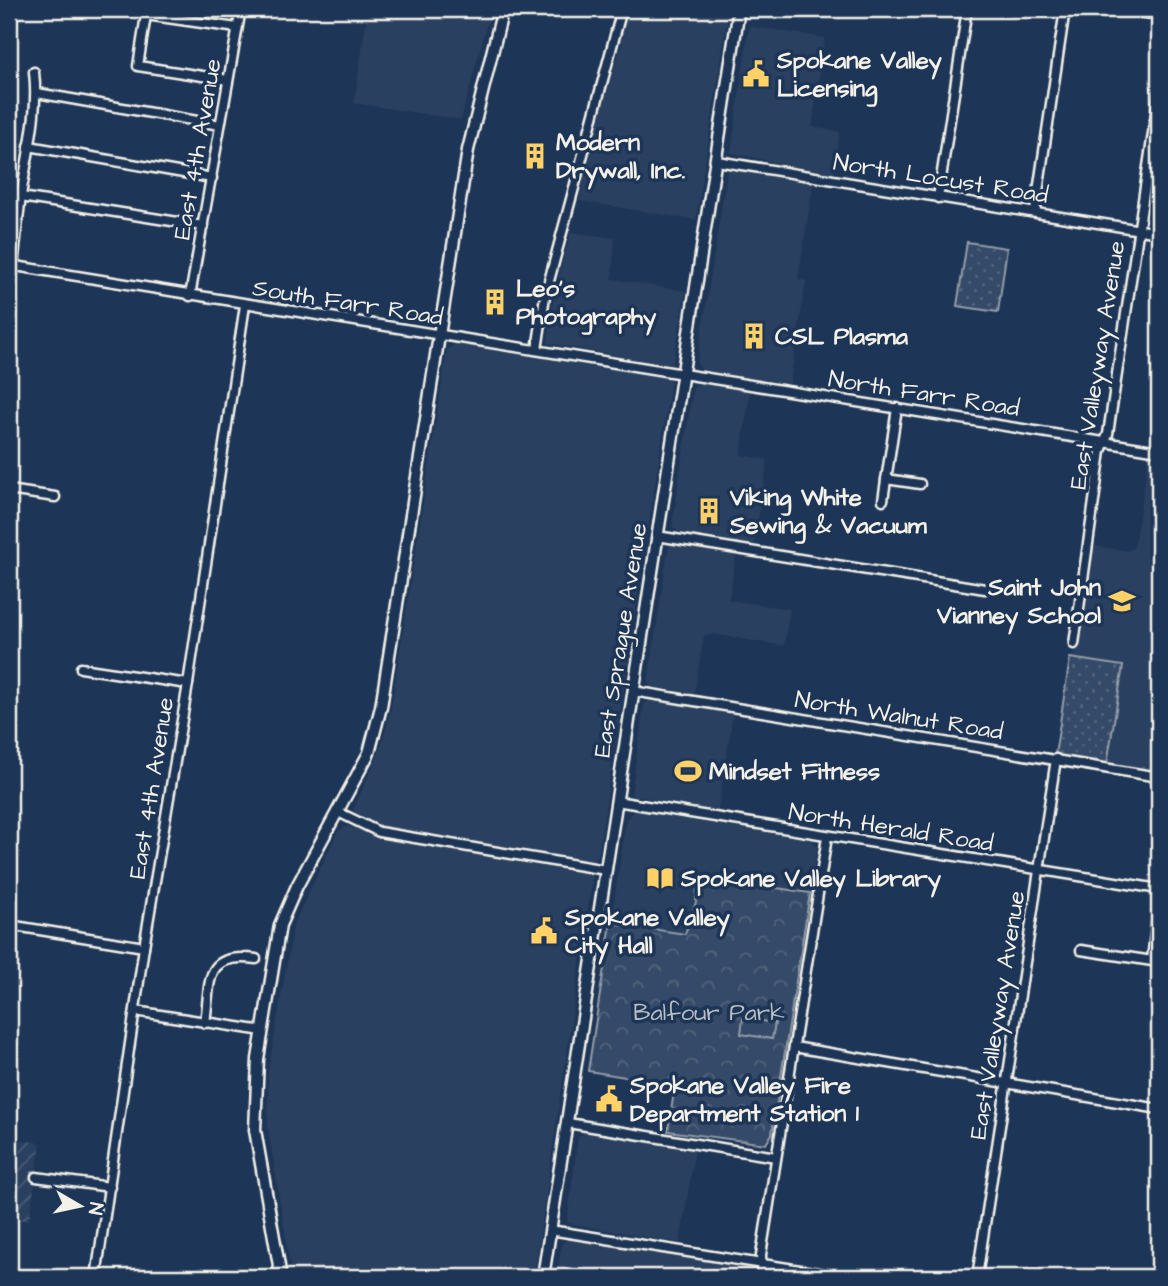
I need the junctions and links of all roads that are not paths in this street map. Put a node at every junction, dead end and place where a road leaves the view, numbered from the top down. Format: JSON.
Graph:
{"nodes":[{"id":1,"x":241,"y":9,"type":"edge"},
{"id":2,"x":503,"y":9,"type":"edge"},
{"id":3,"x":622,"y":9,"type":"edge"},
{"id":4,"x":739,"y":9,"type":"edge"},
{"id":5,"x":967,"y":9,"type":"edge"},
{"id":6,"x":1065,"y":9,"type":"edge"},
{"id":7,"x":1120,"y":9,"type":"edge"},
{"id":8,"x":1159,"y":15,"type":"edge"},
{"id":9,"x":237,"y":28,"type":"junction"},
{"id":10,"x":34,"y":72,"type":"dead end"},
{"id":11,"x":228,"y":80,"type":"junction"},
{"id":12,"x":37,"y":93,"type":"junction"},
{"id":13,"x":1159,"y":93,"type":"edge"},
{"id":14,"x":220,"y":125,"type":"junction"},
{"id":15,"x":29,"y":146,"type":"junction"},
{"id":16,"x":717,"y":161,"type":"junction"},
{"id":17,"x":212,"y":178,"type":"junction"},
{"id":18,"x":21,"y":197,"type":"junction"},
{"id":19,"x":938,"y":198,"type":"junction"},
{"id":20,"x":1035,"y":212,"type":"junction"},
{"id":21,"x":203,"y":226,"type":"junction"},
{"id":22,"x":1138,"y":229,"type":"junction"},
{"id":23,"x":1159,"y":233,"type":"edge"},
{"id":24,"x":11,"y":265,"type":"edge"},
{"id":25,"x":190,"y":296,"type":"junction"},
{"id":26,"x":245,"y":305,"type":"junction"},
{"id":27,"x":438,"y":335,"type":"junction"},
{"id":28,"x":9,"y":337,"type":"edge"},
{"id":29,"x":537,"y":350,"type":"junction"},
{"id":30,"x":682,"y":374,"type":"junction"},
{"id":31,"x":897,"y":408,"type":"junction"},
{"id":32,"x":1104,"y":442,"type":"junction"},
{"id":33,"x":1159,"y":451,"type":"edge"},
{"id":34,"x":886,"y":479,"type":"junction"},
{"id":35,"x":920,"y":484,"type":"dead end"},
{"id":36,"x":9,"y":490,"type":"edge"},
{"id":37,"x":55,"y":497,"type":"dead end"},
{"id":38,"x":883,"y":500,"type":"dead end"},
{"id":39,"x":657,"y":536,"type":"junction"},
{"id":40,"x":985,"y":589,"type":"dead end"},
{"id":41,"x":1074,"y":644,"type":"dead end"},
{"id":42,"x":81,"y":668,"type":"dead end"},
{"id":43,"x":188,"y":684,"type":"junction"},
{"id":44,"x":633,"y":691,"type":"junction"},
{"id":45,"x":1056,"y":759,"type":"junction"},
{"id":46,"x":1159,"y":776,"type":"edge"},
{"id":47,"x":617,"y":801,"type":"junction"},
{"id":48,"x":338,"y":812,"type":"junction"},
{"id":49,"x":827,"y":837,"type":"junction"},
{"id":50,"x":606,"y":870,"type":"junction"},
{"id":51,"x":1039,"y":870,"type":"junction"},
{"id":52,"x":1159,"y":890,"type":"edge"},
{"id":53,"x":1159,"y":895,"type":"edge"},
{"id":54,"x":9,"y":925,"type":"edge"},
{"id":55,"x":144,"y":947,"type":"junction"},
{"id":56,"x":1081,"y":950,"type":"dead end"},
{"id":57,"x":256,"y":959,"type":"dead end"},
{"id":58,"x":1156,"y":961,"type":"edge"},
{"id":59,"x":135,"y":1011,"type":"junction"},
{"id":60,"x":205,"y":1023,"type":"junction"},
{"id":61,"x":263,"y":1031,"type":"junction"},
{"id":62,"x":794,"y":1047,"type":"junction"},
{"id":63,"x":1006,"y":1085,"type":"junction"},
{"id":64,"x":1159,"y":1109,"type":"edge"},
{"id":65,"x":568,"y":1123,"type":"junction"},
{"id":66,"x":776,"y":1157,"type":"junction"},
{"id":67,"x":36,"y":1177,"type":"dead end"},
{"id":68,"x":110,"y":1187,"type":"junction"},
{"id":69,"x":550,"y":1230,"type":"junction"},
{"id":70,"x":761,"y":1264,"type":"junction"},
{"id":71,"x":96,"y":1277,"type":"edge"},
{"id":72,"x":281,"y":1277,"type":"edge"},
{"id":73,"x":543,"y":1277,"type":"edge"},
{"id":74,"x":762,"y":1277,"type":"edge"},
{"id":75,"x":844,"y":1277,"type":"edge"},
{"id":76,"x":977,"y":1277,"type":"edge"}],
"edges":[{"from":1,"to":9,"type":"street","name":"East 4th Avenue"},
{"from":2,"to":27,"type":"main road"},
{"from":3,"to":29,"type":"street"},
{"from":4,"to":16,"type":"main road","name":"East Sprague Avenue"},
{"from":5,"to":19,"type":"street"},
{"from":6,"to":20,"type":"street"},
{"from":7,"to":8,"type":"street"},
{"from":9,"to":11,"type":"street","name":"East 4th Avenue"},
{"from":9,"to":11,"type":"street"},
{"from":10,"to":12,"type":"street"},
{"from":11,"to":14,"type":"street","name":"East 4th Avenue"},
{"from":12,"to":14,"type":"street"},
{"from":12,"to":15,"type":"street"},
{"from":13,"to":22,"type":"street","name":"East Valleyway Avenue"},
{"from":14,"to":17,"type":"street","name":"East 4th Avenue"},
{"from":15,"to":17,"type":"street"},
{"from":15,"to":18,"type":"street"},
{"from":16,"to":19,"type":"street","name":"North Locust Road"},
{"from":16,"to":30,"type":"main road","name":"East Sprague Avenue"},
{"from":17,"to":21,"type":"street","name":"East 4th Avenue"},
{"from":18,"to":21,"type":"street"},
{"from":18,"to":24,"type":"street"},
{"from":19,"to":20,"type":"street","name":"North Locust Road"},
{"from":20,"to":22,"type":"street","name":"North Locust Road"},
{"from":21,"to":25,"type":"street","name":"East 4th Avenue"},
{"from":22,"to":23,"type":"street","name":"North Locust Road"},
{"from":22,"to":32,"type":"street","name":"East Valleyway Avenue"},
{"from":24,"to":25,"type":"street","name":"South Farr Road"},
{"from":24,"to":28,"type":"street"},
{"from":25,"to":26,"type":"street","name":"South Farr Road"},
{"from":26,"to":27,"type":"street","name":"South Farr Road"},
{"from":26,"to":43,"type":"street","name":"East 4th Avenue"},
{"from":27,"to":29,"type":"street","name":"South Farr Road"},
{"from":27,"to":48,"type":"main road"},
{"from":29,"to":30,"type":"street","name":"South Farr Road"},
{"from":30,"to":31,"type":"street","name":"North Farr Road"},
{"from":30,"to":39,"type":"main road","name":"East Sprague Avenue"},
{"from":31,"to":32,"type":"street","name":"North Farr Road"},
{"from":31,"to":34,"type":"street"},
{"from":32,"to":33,"type":"street","name":"North Farr Road"},
{"from":32,"to":41,"type":"street","name":"East Valleyway Avenue"},
{"from":34,"to":35,"type":"street"},
{"from":34,"to":38,"type":"street"},
{"from":36,"to":37,"type":"street"},
{"from":39,"to":40,"type":"street"},
{"from":39,"to":44,"type":"main road","name":"East Sprague Avenue"},
{"from":42,"to":43,"type":"street"},
{"from":43,"to":55,"type":"street","name":"East 4th Avenue"},
{"from":44,"to":45,"type":"street","name":"North Walnut Road"},
{"from":44,"to":47,"type":"main road","name":"East Sprague Avenue"},
{"from":45,"to":46,"type":"street","name":"North Walnut Road"},
{"from":45,"to":51,"type":"street","name":"East Valleyway Avenue"},
{"from":47,"to":49,"type":"street","name":"North Herald Road"},
{"from":47,"to":50,"type":"main road","name":"East Sprague Avenue"},
{"from":48,"to":50,"type":"street"},
{"from":48,"to":61,"type":"main road"},
{"from":49,"to":51,"type":"street","name":"North Herald Road"},
{"from":49,"to":62,"type":"street"},
{"from":50,"to":65,"type":"main road","name":"East Sprague Avenue"},
{"from":51,"to":52,"type":"street","name":"North Herald Road"},
{"from":51,"to":63,"type":"street","name":"East Valleyway Avenue"},
{"from":53,"to":58,"type":"street"},
{"from":54,"to":55,"type":"street"},
{"from":55,"to":59,"type":"street","name":"East 4th Avenue"},
{"from":56,"to":58,"type":"street"},
{"from":57,"to":60,"type":"street"},
{"from":59,"to":60,"type":"street"},
{"from":59,"to":68,"type":"street","name":"East 4th Avenue"},
{"from":60,"to":61,"type":"street"},
{"from":61,"to":72,"type":"main road"},
{"from":62,"to":63,"type":"street"},
{"from":62,"to":66,"type":"street"},
{"from":63,"to":64,"type":"street"},
{"from":63,"to":76,"type":"street","name":"East Valleyway Avenue"},
{"from":65,"to":66,"type":"street"},
{"from":65,"to":69,"type":"main road","name":"East Sprague Avenue"},
{"from":66,"to":70,"type":"street"},
{"from":67,"to":68,"type":"street"},
{"from":68,"to":71,"type":"street","name":"East 4th Avenue"},
{"from":69,"to":70,"type":"street"},
{"from":69,"to":73,"type":"main road","name":"East Sprague Avenue"},
{"from":70,"to":74,"type":"street"},
{"from":70,"to":75,"type":"street"}]}
